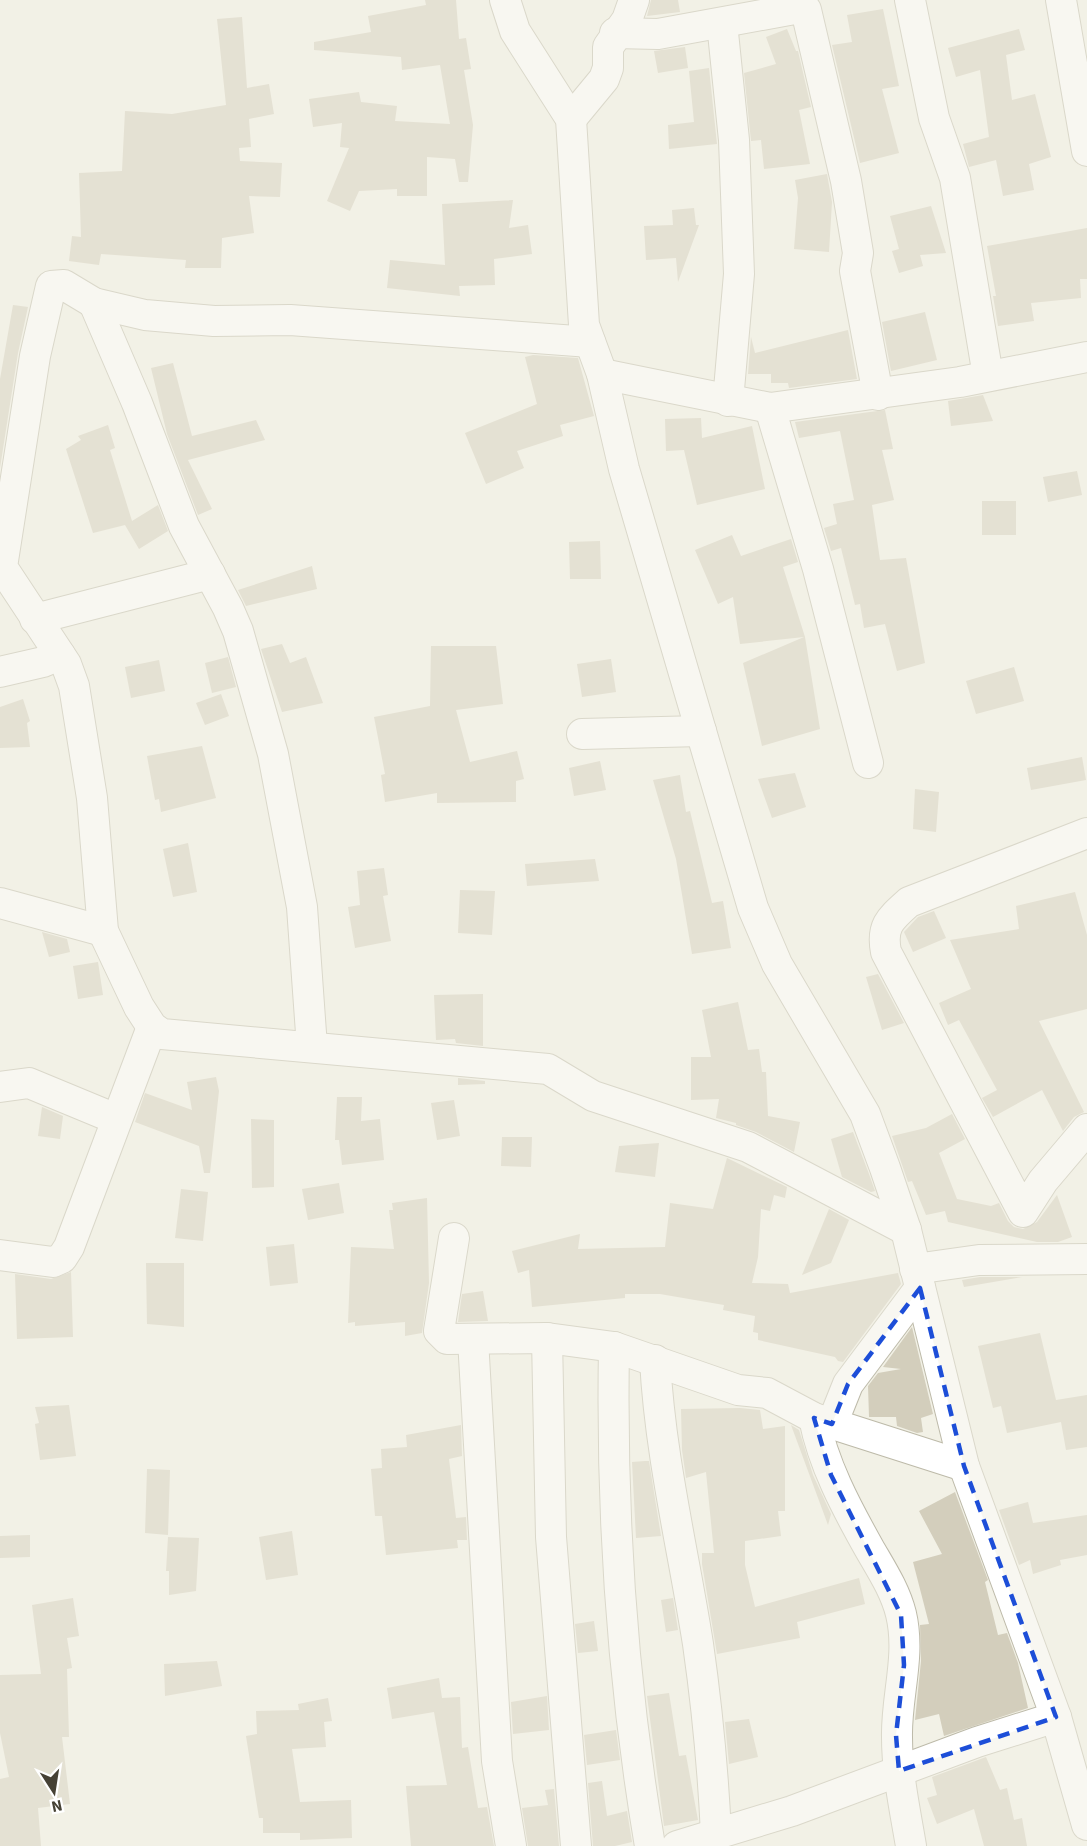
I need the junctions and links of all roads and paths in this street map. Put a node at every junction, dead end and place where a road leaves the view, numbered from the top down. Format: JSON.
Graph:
{"nodes":[{"id":1,"x":505,"y":0,"type":"edge"},
{"id":2,"x":634,"y":0,"type":"edge"},
{"id":3,"x":910,"y":0,"type":"edge"},
{"id":4,"x":1061,"y":0,"type":"edge"},
{"id":5,"x":722,"y":22,"type":"junction"},
{"id":6,"x":615,"y":33,"type":"junction"},
{"id":7,"x":571,"y":119,"type":"junction"},
{"id":8,"x":1087,"y":151,"type":"edge"},
{"id":9,"x":94,"y":303,"type":"junction"},
{"id":10,"x":590,"y":342,"type":"junction"},
{"id":11,"x":1087,"y":357,"type":"edge"},
{"id":12,"x":602,"y":374,"type":"junction"},
{"id":13,"x":988,"y":376,"type":"junction"},
{"id":14,"x":878,"y":395,"type":"junction"},
{"id":15,"x":729,"y":401,"type":"junction"},
{"id":16,"x":770,"y":408,"type":"junction"},
{"id":17,"x":210,"y":574,"type":"junction"},
{"id":18,"x":34,"y":619,"type":"junction"},
{"id":19,"x":60,"y":655,"type":"junction"},
{"id":20,"x":0,"y":672,"type":"edge"},
{"id":21,"x":701,"y":731,"type":"junction"},
{"id":22,"x":582,"y":734,"type":"dead end"},
{"id":23,"x":868,"y":763,"type":"dead end"},
{"id":24,"x":1087,"y":832,"type":"edge"},
{"id":25,"x":0,"y":903,"type":"edge"},
{"id":26,"x":103,"y":931,"type":"junction"},
{"id":27,"x":152,"y":1027,"type":"junction"},
{"id":28,"x":312,"y":1047,"type":"junction"},
{"id":29,"x":0,"y":1087,"type":"edge"},
{"id":30,"x":116,"y":1119,"type":"junction"},
{"id":31,"x":1087,"y":1129,"type":"edge"},
{"id":32,"x":1023,"y":1212,"type":"junction"},
{"id":33,"x":906,"y":1230,"type":"junction"},
{"id":34,"x":454,"y":1238,"type":"dead end"},
{"id":35,"x":0,"y":1255,"type":"edge"},
{"id":36,"x":1023,"y":1259,"type":"junction"},
{"id":37,"x":1087,"y":1259,"type":"edge"},
{"id":38,"x":918,"y":1279,"type":"junction"},
{"id":39,"x":547,"y":1338,"type":"junction"},
{"id":40,"x":473,"y":1339,"type":"junction"},
{"id":41,"x":614,"y":1347,"type":"junction"},
{"id":42,"x":655,"y":1360,"type":"junction"},
{"id":43,"x":823,"y":1421,"type":"junction"},
{"id":44,"x":964,"y":1466,"type":"junction"},
{"id":45,"x":1056,"y":1717,"type":"junction"},
{"id":46,"x":899,"y":1771,"type":"junction"},
{"id":47,"x":1087,"y":1825,"type":"edge"},
{"id":48,"x":716,"y":1834,"type":"junction"},
{"id":49,"x":680,"y":1845,"type":"edge"},
{"id":50,"x":512,"y":1846,"type":"edge"},
{"id":51,"x":576,"y":1846,"type":"edge"},
{"id":52,"x":650,"y":1846,"type":"edge"},
{"id":53,"x":911,"y":1846,"type":"edge"}],
"edges":[{"from":1,"to":7,"type":"street"},
{"from":2,"to":6,"type":"street"},
{"from":3,"to":13,"type":"street"},
{"from":4,"to":8,"type":"street"},
{"from":5,"to":6,"type":"street"},
{"from":5,"to":14,"type":"street"},
{"from":5,"to":15,"type":"street"},
{"from":6,"to":7,"type":"street"},
{"from":7,"to":10,"type":"street"},
{"from":9,"to":10,"type":"street"},
{"from":9,"to":17,"type":"street"},
{"from":9,"to":18,"type":"street"},
{"from":10,"to":12,"type":"street"},
{"from":11,"to":13,"type":"street"},
{"from":12,"to":15,"type":"street"},
{"from":12,"to":21,"type":"street"},
{"from":13,"to":14,"type":"street"},
{"from":14,"to":16,"type":"street"},
{"from":15,"to":16,"type":"street"},
{"from":16,"to":23,"type":"street"},
{"from":17,"to":18,"type":"street"},
{"from":17,"to":28,"type":"street"},
{"from":18,"to":19,"type":"street"},
{"from":19,"to":20,"type":"street"},
{"from":19,"to":26,"type":"street"},
{"from":21,"to":22,"type":"street"},
{"from":21,"to":33,"type":"street"},
{"from":24,"to":32,"type":"street"},
{"from":25,"to":26,"type":"street"},
{"from":26,"to":27,"type":"street"},
{"from":27,"to":28,"type":"street"},
{"from":27,"to":30,"type":"street"},
{"from":28,"to":33,"type":"street"},
{"from":29,"to":30,"type":"street"},
{"from":30,"to":35,"type":"street"},
{"from":31,"to":32,"type":"street"},
{"from":32,"to":36,"type":"street"},
{"from":33,"to":38,"type":"street"},
{"from":34,"to":40,"type":"street"},
{"from":36,"to":37,"type":"street"},
{"from":36,"to":38,"type":"street"},
{"from":38,"to":43,"type":"street"},
{"from":38,"to":44,"type":"street"},
{"from":39,"to":40,"type":"street"},
{"from":39,"to":41,"type":"street"},
{"from":39,"to":51,"type":"street"},
{"from":40,"to":50,"type":"street"},
{"from":41,"to":42,"type":"street"},
{"from":41,"to":52,"type":"street"},
{"from":42,"to":43,"type":"street"},
{"from":42,"to":48,"type":"street"},
{"from":43,"to":44,"type":"street"},
{"from":43,"to":46,"type":"street"},
{"from":44,"to":45,"type":"street"},
{"from":45,"to":46,"type":"street"},
{"from":45,"to":47,"type":"street"},
{"from":46,"to":48,"type":"street"},
{"from":46,"to":53,"type":"street"},
{"from":48,"to":49,"type":"street"}]}
